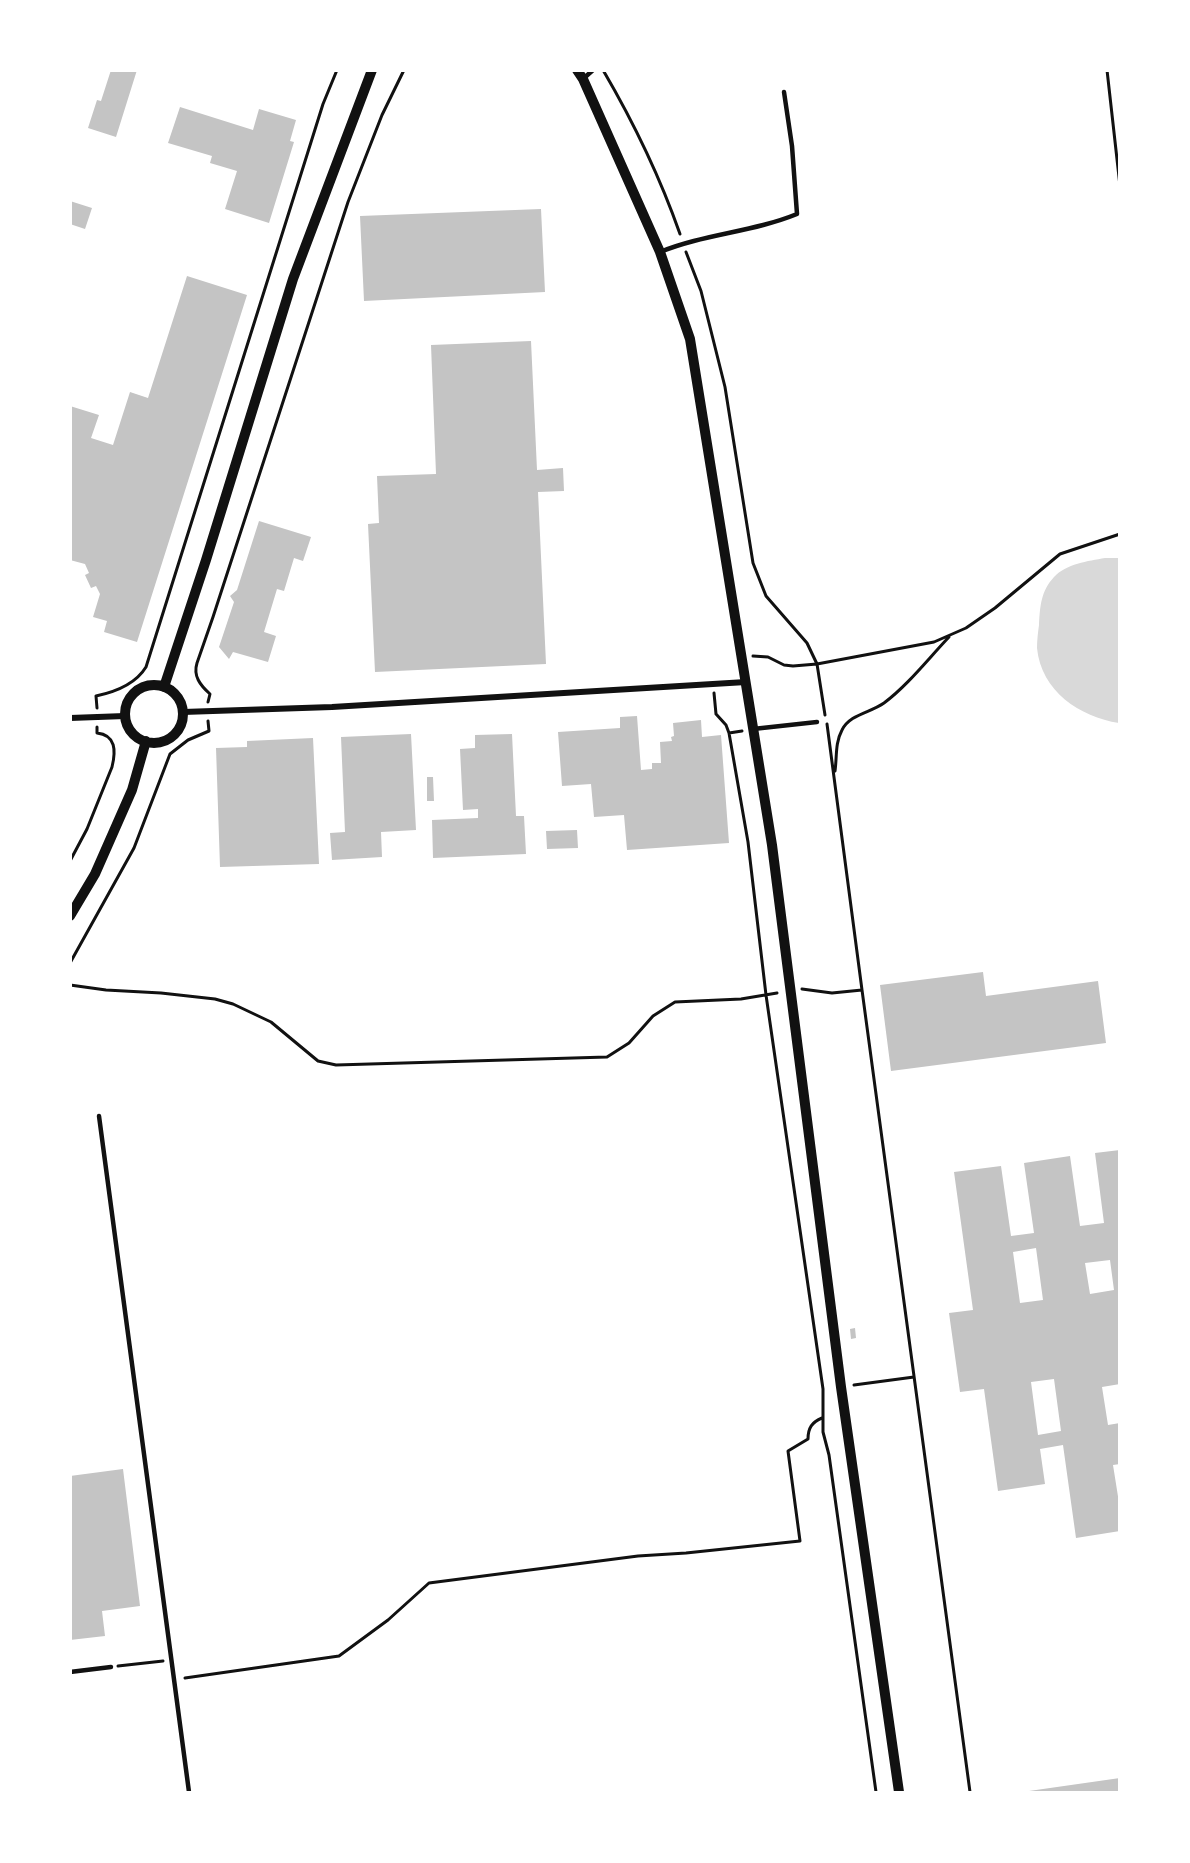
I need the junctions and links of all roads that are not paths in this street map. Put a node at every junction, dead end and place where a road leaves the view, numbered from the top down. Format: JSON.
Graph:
{"nodes":[{"id":1,"x":372,"y":70,"type":"edge"},
{"id":2,"x":594,"y":70,"type":"edge"},
{"id":3,"x":580,"y":75,"type":"edge"},
{"id":4,"x":784,"y":92,"type":"dead end"},
{"id":5,"x":660,"y":252,"type":"junction"},
{"id":6,"x":746,"y":682,"type":"junction"},
{"id":7,"x":164,"y":687,"type":"junction"},
{"id":8,"x":183,"y":712,"type":"junction"},
{"id":9,"x":125,"y":716,"type":"junction"},
{"id":10,"x":70,"y":718,"type":"edge"},
{"id":11,"x":817,"y":722,"type":"dead end"},
{"id":12,"x":753,"y":729,"type":"junction"},
{"id":13,"x":146,"y":741,"type":"junction"},
{"id":14,"x":70,"y":916,"type":"edge"},
{"id":15,"x":99,"y":1116,"type":"dead end"},
{"id":16,"x":111,"y":1666,"type":"road end"},
{"id":17,"x":70,"y":1672,"type":"edge"},
{"id":18,"x":189,"y":1792,"type":"edge"},
{"id":19,"x":899,"y":1792,"type":"edge"}],
"edges":[{"from":1,"to":7,"type":"street"},
{"from":2,"to":3,"type":"lane"},
{"from":3,"to":5,"type":"street"},
{"from":4,"to":5,"type":"lane"},
{"from":5,"to":6,"type":"street"},
{"from":6,"to":8,"type":"street"},
{"from":6,"to":12,"type":"street"},
{"from":7,"to":8,"type":"street"},
{"from":7,"to":9,"type":"street"},
{"from":8,"to":13,"type":"street"},
{"from":9,"to":10,"type":"street"},
{"from":9,"to":13,"type":"street"},
{"from":11,"to":12,"type":"lane"},
{"from":12,"to":19,"type":"street"},
{"from":13,"to":14,"type":"street"},
{"from":15,"to":18,"type":"lane"},
{"from":16,"to":17,"type":"lane"}]}
